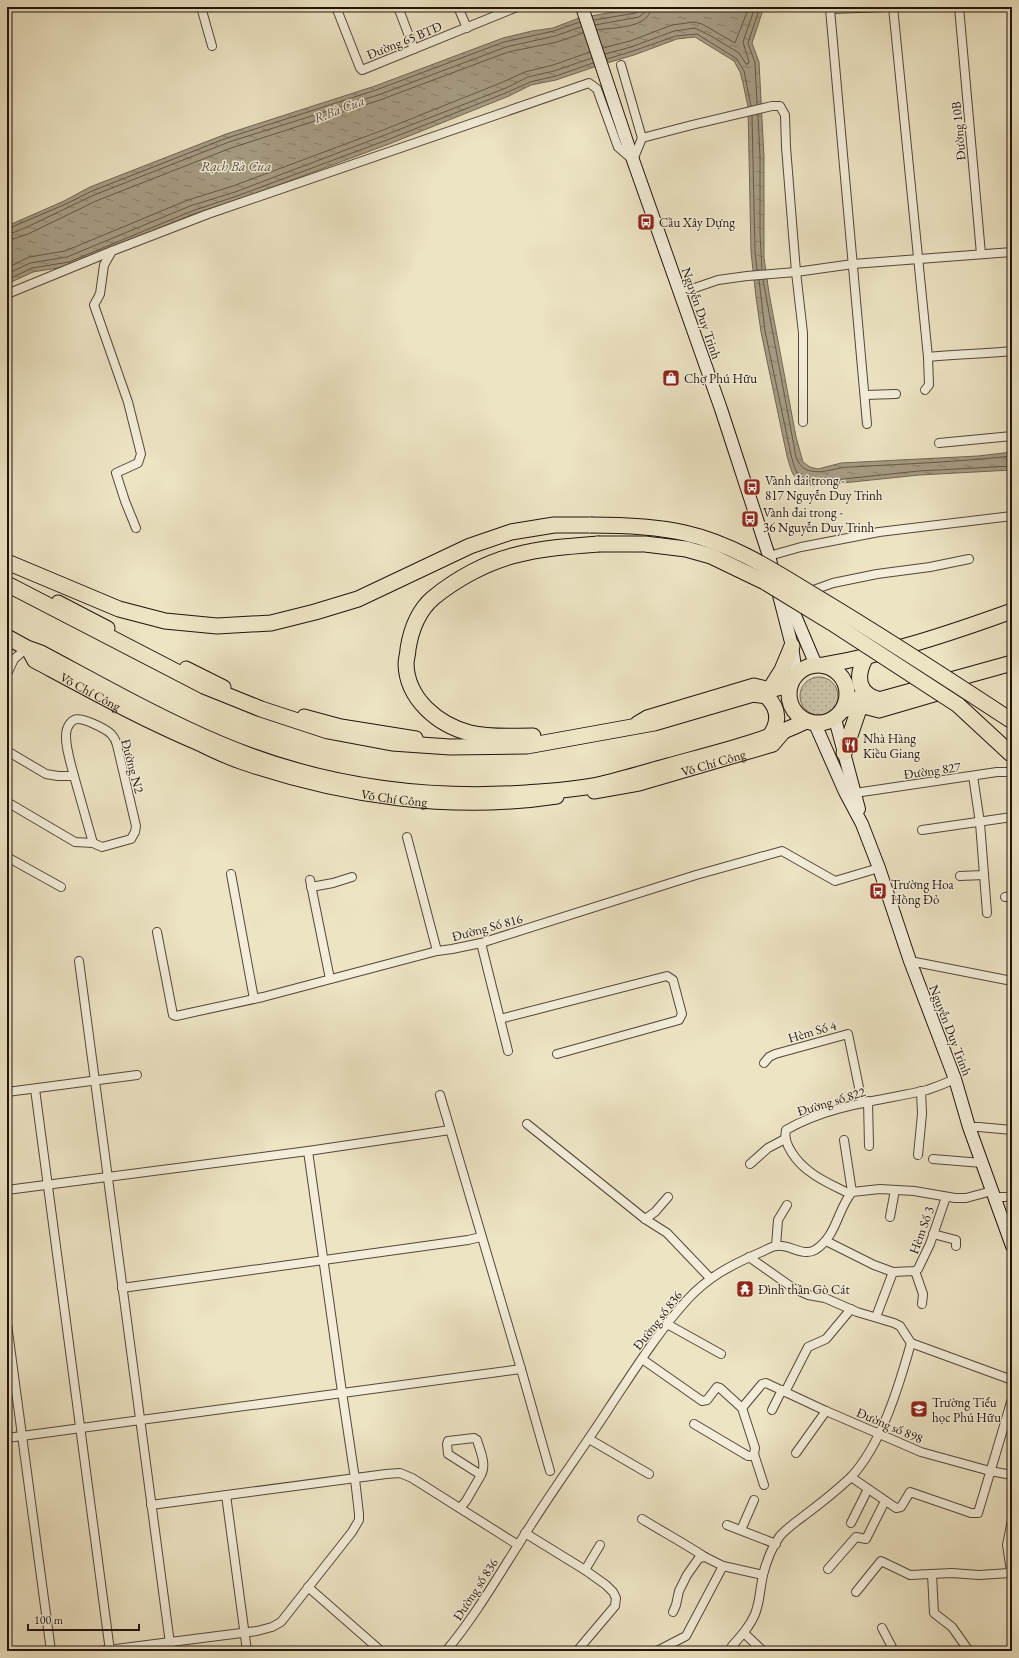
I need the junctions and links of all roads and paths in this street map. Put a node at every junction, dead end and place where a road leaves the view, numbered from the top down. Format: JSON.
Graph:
{"nodes":[{"id":1,"x":201,"y":7,"type":"edge"},
{"id":2,"x":336,"y":7,"type":"edge"},
{"id":3,"x":398,"y":7,"type":"edge"},
{"id":4,"x":458,"y":7,"type":"edge"},
{"id":5,"x":519,"y":7,"type":"edge"},
{"id":6,"x":582,"y":7,"type":"edge"},
{"id":7,"x":886,"y":7,"type":"edge"},
{"id":8,"x":893,"y":7,"type":"edge"},
{"id":9,"x":959,"y":7,"type":"edge"},
{"id":10,"x":830,"y":8,"type":"edge"},
{"id":11,"x":467,"y":28,"type":"junction"},
{"id":12,"x":212,"y":46,"type":"dead end"},
{"id":13,"x":414,"y":49,"type":"junction"},
{"id":14,"x":620,"y":65,"type":"dead end"},
{"id":15,"x":642,"y":138,"type":"junction"},
{"id":16,"x":632,"y":160,"type":"junction"},
{"id":17,"x":112,"y":251,"type":"junction"},
{"id":18,"x":1012,"y":252,"type":"edge"},
{"id":19,"x":982,"y":254,"type":"junction"},
{"id":20,"x":919,"y":258,"type":"junction"},
{"id":21,"x":852,"y":264,"type":"junction"},
{"id":22,"x":796,"y":272,"type":"junction"},
{"id":23,"x":680,"y":293,"type":"junction"},
{"id":24,"x":7,"y":294,"type":"edge"},
{"id":25,"x":1012,"y":351,"type":"edge"},
{"id":26,"x":928,"y":357,"type":"junction"},
{"id":27,"x":925,"y":390,"type":"dead end"},
{"id":28,"x":896,"y":394,"type":"dead end"},
{"id":29,"x":865,"y":395,"type":"junction"},
{"id":30,"x":803,"y":422,"type":"dead end"},
{"id":31,"x":867,"y":424,"type":"dead end"},
{"id":32,"x":1012,"y":436,"type":"edge"},
{"id":33,"x":939,"y":443,"type":"dead end"},
{"id":34,"x":1012,"y":516,"type":"edge"},
{"id":35,"x":136,"y":528,"type":"dead end"},
{"id":36,"x":769,"y":556,"type":"junction"},
{"id":37,"x":969,"y":559,"type":"dead end"},
{"id":38,"x":7,"y":562,"type":"edge"},
{"id":39,"x":7,"y":577,"type":"edge"},
{"id":40,"x":7,"y":584,"type":"edge"},
{"id":41,"x":787,"y":597,"type":"junction"},
{"id":42,"x":1012,"y":611,"type":"edge"},
{"id":43,"x":981,"y":622,"type":"junction"},
{"id":44,"x":7,"y":637,"type":"edge"},
{"id":45,"x":792,"y":646,"type":"junction"},
{"id":46,"x":27,"y":648,"type":"junction"},
{"id":47,"x":866,"y":657,"type":"junction"},
{"id":48,"x":848,"y":661,"type":"junction"},
{"id":49,"x":1012,"y":663,"type":"edge"},
{"id":50,"x":820,"y":665,"type":"junction"},
{"id":51,"x":1012,"y":667,"type":"edge"},
{"id":52,"x":995,"y":669,"type":"junction"},
{"id":53,"x":1012,"y":670,"type":"edge"},
{"id":54,"x":7,"y":674,"type":"edge"},
{"id":55,"x":966,"y":676,"type":"junction"},
{"id":56,"x":793,"y":680,"type":"junction"},
{"id":57,"x":770,"y":689,"type":"junction"},
{"id":58,"x":753,"y":694,"type":"junction"},
{"id":59,"x":881,"y":700,"type":"junction"},
{"id":60,"x":860,"y":706,"type":"junction"},
{"id":61,"x":839,"y":714,"type":"junction"},
{"id":62,"x":1012,"y":721,"type":"edge"},
{"id":63,"x":811,"y":722,"type":"junction"},
{"id":64,"x":628,"y":727,"type":"junction"},
{"id":65,"x":784,"y":732,"type":"junction"},
{"id":66,"x":768,"y":738,"type":"junction"},
{"id":67,"x":556,"y":740,"type":"junction"},
{"id":68,"x":7,"y":751,"type":"edge"},
{"id":69,"x":844,"y":753,"type":"junction"},
{"id":70,"x":1012,"y":755,"type":"edge"},
{"id":71,"x":1012,"y":774,"type":"edge"},
{"id":72,"x":74,"y":776,"type":"junction"},
{"id":73,"x":973,"y":776,"type":"junction"},
{"id":74,"x":573,"y":792,"type":"junction"},
{"id":75,"x":856,"y":793,"type":"junction"},
{"id":76,"x":7,"y":802,"type":"edge"},
{"id":77,"x":1012,"y":817,"type":"edge"},
{"id":78,"x":980,"y":823,"type":"junction"},
{"id":79,"x":862,"y":824,"type":"junction"},
{"id":80,"x":922,"y":830,"type":"dead end"},
{"id":81,"x":407,"y":837,"type":"dead end"},
{"id":82,"x":93,"y":843,"type":"junction"},
{"id":83,"x":7,"y":857,"type":"edge"},
{"id":84,"x":879,"y":868,"type":"junction"},
{"id":85,"x":231,"y":874,"type":"dead end"},
{"id":86,"x":984,"y":875,"type":"junction"},
{"id":87,"x":960,"y":876,"type":"dead end"},
{"id":88,"x":352,"y":877,"type":"dead end"},
{"id":89,"x":61,"y":887,"type":"dead end"},
{"id":90,"x":987,"y":913,"type":"dead end"},
{"id":91,"x":157,"y":932,"type":"dead end"},
{"id":92,"x":482,"y":943,"type":"junction"},
{"id":93,"x":437,"y":951,"type":"junction"},
{"id":94,"x":79,"y":961,"type":"dead end"},
{"id":95,"x":910,"y":961,"type":"junction"},
{"id":96,"x":330,"y":979,"type":"junction"},
{"id":97,"x":1012,"y":981,"type":"edge"},
{"id":98,"x":254,"y":999,"type":"junction"},
{"id":99,"x":500,"y":1018,"type":"junction"},
{"id":100,"x":508,"y":1052,"type":"dead end"},
{"id":101,"x":557,"y":1054,"type":"dead end"},
{"id":102,"x":764,"y":1063,"type":"dead end"},
{"id":103,"x":137,"y":1075,"type":"dead end"},
{"id":104,"x":955,"y":1079,"type":"junction"},
{"id":105,"x":94,"y":1081,"type":"junction"},
{"id":106,"x":35,"y":1089,"type":"junction"},
{"id":107,"x":921,"y":1090,"type":"junction"},
{"id":108,"x":7,"y":1092,"type":"edge"},
{"id":109,"x":440,"y":1095,"type":"dead end"},
{"id":110,"x":865,"y":1102,"type":"junction"},
{"id":111,"x":527,"y":1124,"type":"dead end"},
{"id":112,"x":969,"y":1127,"type":"junction"},
{"id":113,"x":450,"y":1130,"type":"junction"},
{"id":114,"x":1012,"y":1130,"type":"edge"},
{"id":115,"x":785,"y":1139,"type":"junction"},
{"id":116,"x":844,"y":1140,"type":"dead end"},
{"id":117,"x":869,"y":1146,"type":"dead end"},
{"id":118,"x":308,"y":1150,"type":"junction"},
{"id":119,"x":918,"y":1155,"type":"dead end"},
{"id":120,"x":933,"y":1159,"type":"dead end"},
{"id":121,"x":982,"y":1163,"type":"junction"},
{"id":122,"x":750,"y":1164,"type":"dead end"},
{"id":123,"x":107,"y":1177,"type":"junction"},
{"id":124,"x":48,"y":1185,"type":"junction"},
{"id":125,"x":7,"y":1190,"type":"edge"},
{"id":126,"x":894,"y":1190,"type":"junction"},
{"id":127,"x":851,"y":1193,"type":"junction"},
{"id":128,"x":992,"y":1194,"type":"junction"},
{"id":129,"x":668,"y":1197,"type":"dead end"},
{"id":130,"x":946,"y":1197,"type":"junction"},
{"id":131,"x":1012,"y":1197,"type":"edge"},
{"id":132,"x":787,"y":1205,"type":"dead end"},
{"id":133,"x":890,"y":1217,"type":"dead end"},
{"id":134,"x":645,"y":1218,"type":"junction"},
{"id":135,"x":933,"y":1234,"type":"junction"},
{"id":136,"x":481,"y":1237,"type":"junction"},
{"id":137,"x":826,"y":1241,"type":"junction"},
{"id":138,"x":776,"y":1246,"type":"junction"},
{"id":139,"x":956,"y":1246,"type":"dead end"},
{"id":140,"x":1012,"y":1246,"type":"edge"},
{"id":141,"x":749,"y":1257,"type":"junction"},
{"id":142,"x":323,"y":1260,"type":"junction"},
{"id":143,"x":914,"y":1271,"type":"junction"},
{"id":144,"x":893,"y":1272,"type":"junction"},
{"id":145,"x":710,"y":1278,"type":"junction"},
{"id":146,"x":122,"y":1288,"type":"junction"},
{"id":147,"x":922,"y":1304,"type":"dead end"},
{"id":148,"x":851,"y":1309,"type":"junction"},
{"id":149,"x":876,"y":1317,"type":"junction"},
{"id":150,"x":7,"y":1324,"type":"edge"},
{"id":151,"x":667,"y":1324,"type":"junction"},
{"id":152,"x":911,"y":1344,"type":"junction"},
{"id":153,"x":721,"y":1354,"type":"dead end"},
{"id":154,"x":642,"y":1359,"type":"junction"},
{"id":155,"x":521,"y":1369,"type":"junction"},
{"id":156,"x":1012,"y":1380,"type":"edge"},
{"id":157,"x":784,"y":1391,"type":"junction"},
{"id":158,"x":342,"y":1392,"type":"junction"},
{"id":159,"x":1012,"y":1399,"type":"edge"},
{"id":160,"x":742,"y":1408,"type":"junction"},
{"id":161,"x":772,"y":1410,"type":"dead end"},
{"id":162,"x":826,"y":1410,"type":"junction"},
{"id":163,"x":139,"y":1420,"type":"junction"},
{"id":164,"x":694,"y":1424,"type":"dead end"},
{"id":165,"x":80,"y":1428,"type":"junction"},
{"id":166,"x":878,"y":1434,"type":"junction"},
{"id":167,"x":22,"y":1436,"type":"junction"},
{"id":168,"x":7,"y":1438,"type":"edge"},
{"id":169,"x":589,"y":1439,"type":"junction"},
{"id":170,"x":796,"y":1453,"type":"dead end"},
{"id":171,"x":754,"y":1454,"type":"junction"},
{"id":172,"x":550,"y":1471,"type":"dead end"},
{"id":173,"x":990,"y":1471,"type":"junction"},
{"id":174,"x":649,"y":1474,"type":"dead end"},
{"id":175,"x":481,"y":1475,"type":"junction"},
{"id":176,"x":1012,"y":1475,"type":"edge"},
{"id":177,"x":851,"y":1477,"type":"junction"},
{"id":178,"x":355,"y":1479,"type":"junction"},
{"id":179,"x":764,"y":1486,"type":"dead end"},
{"id":180,"x":868,"y":1489,"type":"junction"},
{"id":181,"x":226,"y":1495,"type":"junction"},
{"id":182,"x":754,"y":1500,"type":"dead end"},
{"id":183,"x":885,"y":1501,"type":"junction"},
{"id":184,"x":151,"y":1505,"type":"junction"},
{"id":185,"x":460,"y":1508,"type":"junction"},
{"id":186,"x":642,"y":1519,"type":"dead end"},
{"id":187,"x":1012,"y":1520,"type":"edge"},
{"id":188,"x":851,"y":1523,"type":"dead end"},
{"id":189,"x":727,"y":1525,"type":"dead end"},
{"id":190,"x":741,"y":1530,"type":"junction"},
{"id":191,"x":525,"y":1533,"type":"junction"},
{"id":192,"x":776,"y":1544,"type":"junction"},
{"id":193,"x":518,"y":1545,"type":"junction"},
{"id":194,"x":600,"y":1545,"type":"dead end"},
{"id":195,"x":705,"y":1557,"type":"junction"},
{"id":196,"x":723,"y":1566,"type":"junction"},
{"id":197,"x":828,"y":1569,"type":"dead end"},
{"id":198,"x":585,"y":1570,"type":"junction"},
{"id":199,"x":932,"y":1574,"type":"junction"},
{"id":200,"x":763,"y":1575,"type":"junction"},
{"id":201,"x":1011,"y":1576,"type":"edge"},
{"id":202,"x":308,"y":1587,"type":"junction"},
{"id":203,"x":856,"y":1592,"type":"dead end"},
{"id":204,"x":673,"y":1612,"type":"dead end"},
{"id":205,"x":882,"y":1628,"type":"dead end"},
{"id":206,"x":244,"y":1632,"type":"junction"},
{"id":207,"x":744,"y":1633,"type":"junction"},
{"id":208,"x":732,"y":1646,"type":"dead end"},
{"id":209,"x":170,"y":1647,"type":"edge"},
{"id":210,"x":110,"y":1650,"type":"edge"},
{"id":211,"x":51,"y":1651,"type":"edge"},
{"id":212,"x":100,"y":1651,"type":"edge"},
{"id":213,"x":247,"y":1651,"type":"edge"},
{"id":214,"x":381,"y":1651,"type":"edge"},
{"id":215,"x":446,"y":1651,"type":"edge"},
{"id":216,"x":577,"y":1651,"type":"edge"},
{"id":217,"x":657,"y":1651,"type":"edge"},
{"id":218,"x":763,"y":1651,"type":"edge"},
{"id":219,"x":894,"y":1651,"type":"edge"},
{"id":220,"x":969,"y":1651,"type":"edge"}],
"edges":[{"from":1,"to":12,"type":"street"},
{"from":2,"to":13,"type":"street","name":"Đường 65 BTĐ"},
{"from":3,"to":13,"type":"street"},
{"from":4,"to":11,"type":"street"},
{"from":5,"to":11,"type":"street","name":"Đường 65 BTĐ"},
{"from":6,"to":16,"type":"main road","name":"Nguyễn Duy Trinh"},
{"from":7,"to":10,"type":"street"},
{"from":8,"to":20,"type":"street"},
{"from":9,"to":19,"type":"street","name":"Đường 10B"},
{"from":10,"to":21,"type":"street"},
{"from":11,"to":13,"type":"street","name":"Đường 65 BTĐ"},
{"from":14,"to":15,"type":"street"},
{"from":15,"to":16,"type":"street"},
{"from":15,"to":22,"type":"street"},
{"from":16,"to":17,"type":"street"},
{"from":16,"to":23,"type":"main road","name":"Nguyễn Duy Trinh"},
{"from":17,"to":24,"type":"street"},
{"from":17,"to":35,"type":"street"},
{"from":18,"to":19,"type":"street"},
{"from":19,"to":20,"type":"street"},
{"from":20,"to":21,"type":"street"},
{"from":20,"to":26,"type":"street"},
{"from":21,"to":22,"type":"street"},
{"from":21,"to":29,"type":"street"},
{"from":22,"to":23,"type":"street"},
{"from":22,"to":30,"type":"street"},
{"from":23,"to":36,"type":"main road","name":"Nguyễn Duy Trinh"},
{"from":25,"to":26,"type":"street"},
{"from":26,"to":27,"type":"street"},
{"from":28,"to":29,"type":"street"},
{"from":29,"to":31,"type":"street"},
{"from":32,"to":33,"type":"street"},
{"from":34,"to":36,"type":"street"},
{"from":36,"to":41,"type":"main road","name":"Nguyễn Duy Trinh"},
{"from":36,"to":45,"type":"main road","name":"Nguyễn Duy Trinh"},
{"from":37,"to":41,"type":"street"},
{"from":38,"to":62,"type":"highway","bridge":true},
{"from":39,"to":67,"type":"main road"},
{"from":40,"to":67,"type":"highway"},
{"from":41,"to":50,"type":"main road","name":"Nguyễn Duy Trinh"},
{"from":42,"to":43,"type":"highway"},
{"from":43,"to":47,"type":"highway"},
{"from":43,"to":48,"type":"main road"},
{"from":44,"to":46,"type":"highway","name":"Võ Chí Công"},
{"from":45,"to":56,"type":"main road","name":"Nguyễn Duy Trinh"},
{"from":45,"to":57,"type":"highway"},
{"from":46,"to":54,"type":"street"},
{"from":46,"to":74,"type":"highway","name":"Võ Chí Công"},
{"from":47,"to":48,"type":"highway"},
{"from":47,"to":59,"type":"highway"},
{"from":48,"to":50,"type":"highway"},
{"from":48,"to":60,"type":"highway"},
{"from":49,"to":52,"type":"highway"},
{"from":50,"to":56,"type":"highway"},
{"from":50,"to":61,"type":"highway"},
{"from":51,"to":52,"type":"main road"},
{"from":52,"to":53,"type":"highway"},
{"from":52,"to":55,"type":"highway"},
{"from":55,"to":59,"type":"highway"},
{"from":55,"to":60,"type":"main road"},
{"from":56,"to":57,"type":"highway"},
{"from":56,"to":63,"type":"highway"},
{"from":57,"to":58,"type":"highway"},
{"from":57,"to":64,"type":"main road"},
{"from":57,"to":65,"type":"highway"},
{"from":58,"to":64,"type":"highway"},
{"from":58,"to":66,"type":"highway"},
{"from":59,"to":60,"type":"highway"},
{"from":60,"to":61,"type":"highway"},
{"from":60,"to":69,"type":"highway"},
{"from":61,"to":63,"type":"highway"},
{"from":61,"to":69,"type":"main road","name":"Nguyễn Duy Trinh"},
{"from":63,"to":65,"type":"highway","name":"Võ Chí Công"},
{"from":63,"to":79,"type":"main road","name":"Nguyễn Duy Trinh"},
{"from":64,"to":67,"type":"highway"},
{"from":65,"to":66,"type":"highway","name":"Võ Chí Công"},
{"from":65,"to":74,"type":"main road","name":"Võ Chí Công"},
{"from":66,"to":74,"type":"highway","name":"Võ Chí Công"},
{"from":67,"to":70,"type":"highway","bridge":true},
{"from":68,"to":72,"type":"street"},
{"from":69,"to":75,"type":"main road","name":"Nguyễn Duy Trinh"},
{"from":71,"to":73,"type":"street","name":"Đường 827"},
{"from":72,"to":82,"type":"street"},
{"from":72,"to":82,"type":"street","name":"Đường N2"},
{"from":73,"to":75,"type":"street","name":"Đường 827"},
{"from":73,"to":78,"type":"street"},
{"from":75,"to":79,"type":"main road","name":"Nguyễn Duy Trinh"},
{"from":76,"to":82,"type":"street","name":"Đường N2"},
{"from":77,"to":78,"type":"street"},
{"from":78,"to":80,"type":"street"},
{"from":78,"to":86,"type":"street"},
{"from":79,"to":84,"type":"main road","name":"Nguyễn Duy Trinh"},
{"from":81,"to":93,"type":"street"},
{"from":83,"to":89,"type":"street"},
{"from":84,"to":92,"type":"street","name":"Đường Số 816"},
{"from":84,"to":95,"type":"main road","name":"Nguyễn Duy Trinh"},
{"from":85,"to":98,"type":"street"},
{"from":86,"to":87,"type":"street"},
{"from":86,"to":90,"type":"street"},
{"from":88,"to":96,"type":"street"},
{"from":91,"to":98,"type":"street","name":"Đường Số 816"},
{"from":92,"to":93,"type":"street","name":"Đường Số 816"},
{"from":92,"to":99,"type":"street"},
{"from":93,"to":96,"type":"street","name":"Đường Số 816"},
{"from":94,"to":105,"type":"street"},
{"from":95,"to":97,"type":"street"},
{"from":95,"to":104,"type":"main road","name":"Nguyễn Duy Trinh"},
{"from":96,"to":98,"type":"street","name":"Đường Số 816"},
{"from":99,"to":100,"type":"street"},
{"from":99,"to":101,"type":"street"},
{"from":102,"to":110,"type":"street","name":"Hèm Số 4"},
{"from":103,"to":105,"type":"street"},
{"from":104,"to":107,"type":"street","name":"Đường số 822"},
{"from":104,"to":112,"type":"main road","name":"Nguyễn Duy Trinh"},
{"from":105,"to":106,"type":"street"},
{"from":105,"to":123,"type":"street"},
{"from":106,"to":108,"type":"street"},
{"from":106,"to":124,"type":"street"},
{"from":107,"to":110,"type":"street","name":"Đường số 822"},
{"from":107,"to":119,"type":"street"},
{"from":109,"to":113,"type":"street"},
{"from":110,"to":115,"type":"street","name":"Đường số 822"},
{"from":110,"to":117,"type":"street"},
{"from":111,"to":134,"type":"street"},
{"from":112,"to":114,"type":"street"},
{"from":112,"to":121,"type":"main road","name":"Nguyễn Duy Trinh"},
{"from":113,"to":118,"type":"street"},
{"from":113,"to":136,"type":"street"},
{"from":115,"to":122,"type":"street"},
{"from":115,"to":127,"type":"street"},
{"from":116,"to":127,"type":"street"},
{"from":118,"to":123,"type":"street"},
{"from":118,"to":142,"type":"street"},
{"from":120,"to":121,"type":"street"},
{"from":121,"to":128,"type":"main road","name":"Nguyễn Duy Trinh"},
{"from":123,"to":124,"type":"street"},
{"from":123,"to":146,"type":"street"},
{"from":124,"to":125,"type":"street"},
{"from":124,"to":165,"type":"street"},
{"from":126,"to":127,"type":"street"},
{"from":126,"to":130,"type":"street"},
{"from":126,"to":133,"type":"street"},
{"from":127,"to":137,"type":"street"},
{"from":128,"to":130,"type":"street"},
{"from":128,"to":131,"type":"street"},
{"from":128,"to":140,"type":"main road","name":"Nguyễn Duy Trinh"},
{"from":129,"to":134,"type":"street"},
{"from":130,"to":135,"type":"street","name":"Hèm Số 3"},
{"from":132,"to":138,"type":"street"},
{"from":134,"to":145,"type":"street"},
{"from":135,"to":139,"type":"street"},
{"from":135,"to":143,"type":"street","name":"Hèm Số 3"},
{"from":136,"to":142,"type":"street"},
{"from":136,"to":155,"type":"street"},
{"from":137,"to":138,"type":"street"},
{"from":137,"to":144,"type":"street"},
{"from":138,"to":141,"type":"street","name":"Đường số 836"},
{"from":141,"to":145,"type":"street","name":"Đường số 836"},
{"from":141,"to":148,"type":"street"},
{"from":142,"to":146,"type":"street"},
{"from":142,"to":158,"type":"street"},
{"from":143,"to":144,"type":"street","name":"Hèm Số 3"},
{"from":143,"to":147,"type":"street"},
{"from":144,"to":149,"type":"street"},
{"from":145,"to":151,"type":"street","name":"Đường số 836"},
{"from":146,"to":163,"type":"street"},
{"from":148,"to":149,"type":"street"},
{"from":148,"to":157,"type":"street"},
{"from":149,"to":152,"type":"street"},
{"from":150,"to":167,"type":"street"},
{"from":151,"to":153,"type":"street"},
{"from":151,"to":154,"type":"street","name":"Đường số 836"},
{"from":152,"to":156,"type":"street"},
{"from":152,"to":166,"type":"street"},
{"from":154,"to":160,"type":"street"},
{"from":154,"to":169,"type":"street","name":"Đường số 836"},
{"from":155,"to":158,"type":"street"},
{"from":155,"to":172,"type":"street"},
{"from":157,"to":160,"type":"street","name":"Đường số 898"},
{"from":157,"to":161,"type":"street"},
{"from":157,"to":162,"type":"street","name":"Đường số 898"},
{"from":158,"to":163,"type":"street"},
{"from":158,"to":178,"type":"street"},
{"from":159,"to":173,"type":"street"},
{"from":160,"to":171,"type":"street"},
{"from":162,"to":166,"type":"street","name":"Đường số 898"},
{"from":162,"to":170,"type":"street"},
{"from":163,"to":165,"type":"street"},
{"from":163,"to":184,"type":"street"},
{"from":164,"to":171,"type":"street"},
{"from":165,"to":167,"type":"street"},
{"from":165,"to":210,"type":"street"},
{"from":166,"to":173,"type":"street","name":"Đường số 898"},
{"from":166,"to":177,"type":"street"},
{"from":167,"to":168,"type":"street"},
{"from":167,"to":211,"type":"street"},
{"from":169,"to":174,"type":"street"},
{"from":169,"to":191,"type":"street","name":"Đường số 836"},
{"from":171,"to":179,"type":"street"},
{"from":173,"to":176,"type":"street","name":"Đường số 898"},
{"from":173,"to":183,"type":"street"},
{"from":175,"to":175,"type":"street"},
{"from":175,"to":185,"type":"street"},
{"from":177,"to":180,"type":"street"},
{"from":177,"to":192,"type":"street"},
{"from":178,"to":181,"type":"street"},
{"from":178,"to":185,"type":"street"},
{"from":178,"to":202,"type":"street"},
{"from":180,"to":183,"type":"street"},
{"from":180,"to":188,"type":"street"},
{"from":181,"to":184,"type":"street"},
{"from":181,"to":206,"type":"street"},
{"from":182,"to":190,"type":"street"},
{"from":183,"to":197,"type":"street"},
{"from":184,"to":209,"type":"street"},
{"from":185,"to":193,"type":"street"},
{"from":186,"to":195,"type":"street"},
{"from":187,"to":201,"type":"street"},
{"from":189,"to":190,"type":"street"},
{"from":190,"to":192,"type":"street"},
{"from":191,"to":193,"type":"street","name":"Đường số 836"},
{"from":191,"to":198,"type":"street"},
{"from":192,"to":200,"type":"street"},
{"from":193,"to":215,"type":"street","name":"Đường số 836"},
{"from":194,"to":198,"type":"street"},
{"from":195,"to":196,"type":"street"},
{"from":195,"to":204,"type":"street"},
{"from":196,"to":200,"type":"street"},
{"from":196,"to":217,"type":"street"},
{"from":198,"to":216,"type":"street"},
{"from":199,"to":201,"type":"street"},
{"from":199,"to":203,"type":"street"},
{"from":199,"to":220,"type":"street"},
{"from":200,"to":207,"type":"street"},
{"from":202,"to":206,"type":"street"},
{"from":202,"to":214,"type":"street"},
{"from":205,"to":219,"type":"street"},
{"from":206,"to":209,"type":"street"},
{"from":206,"to":213,"type":"street"},
{"from":207,"to":208,"type":"street"},
{"from":207,"to":218,"type":"street"},
{"from":209,"to":210,"type":"street"},
{"from":210,"to":212,"type":"street"}]}
